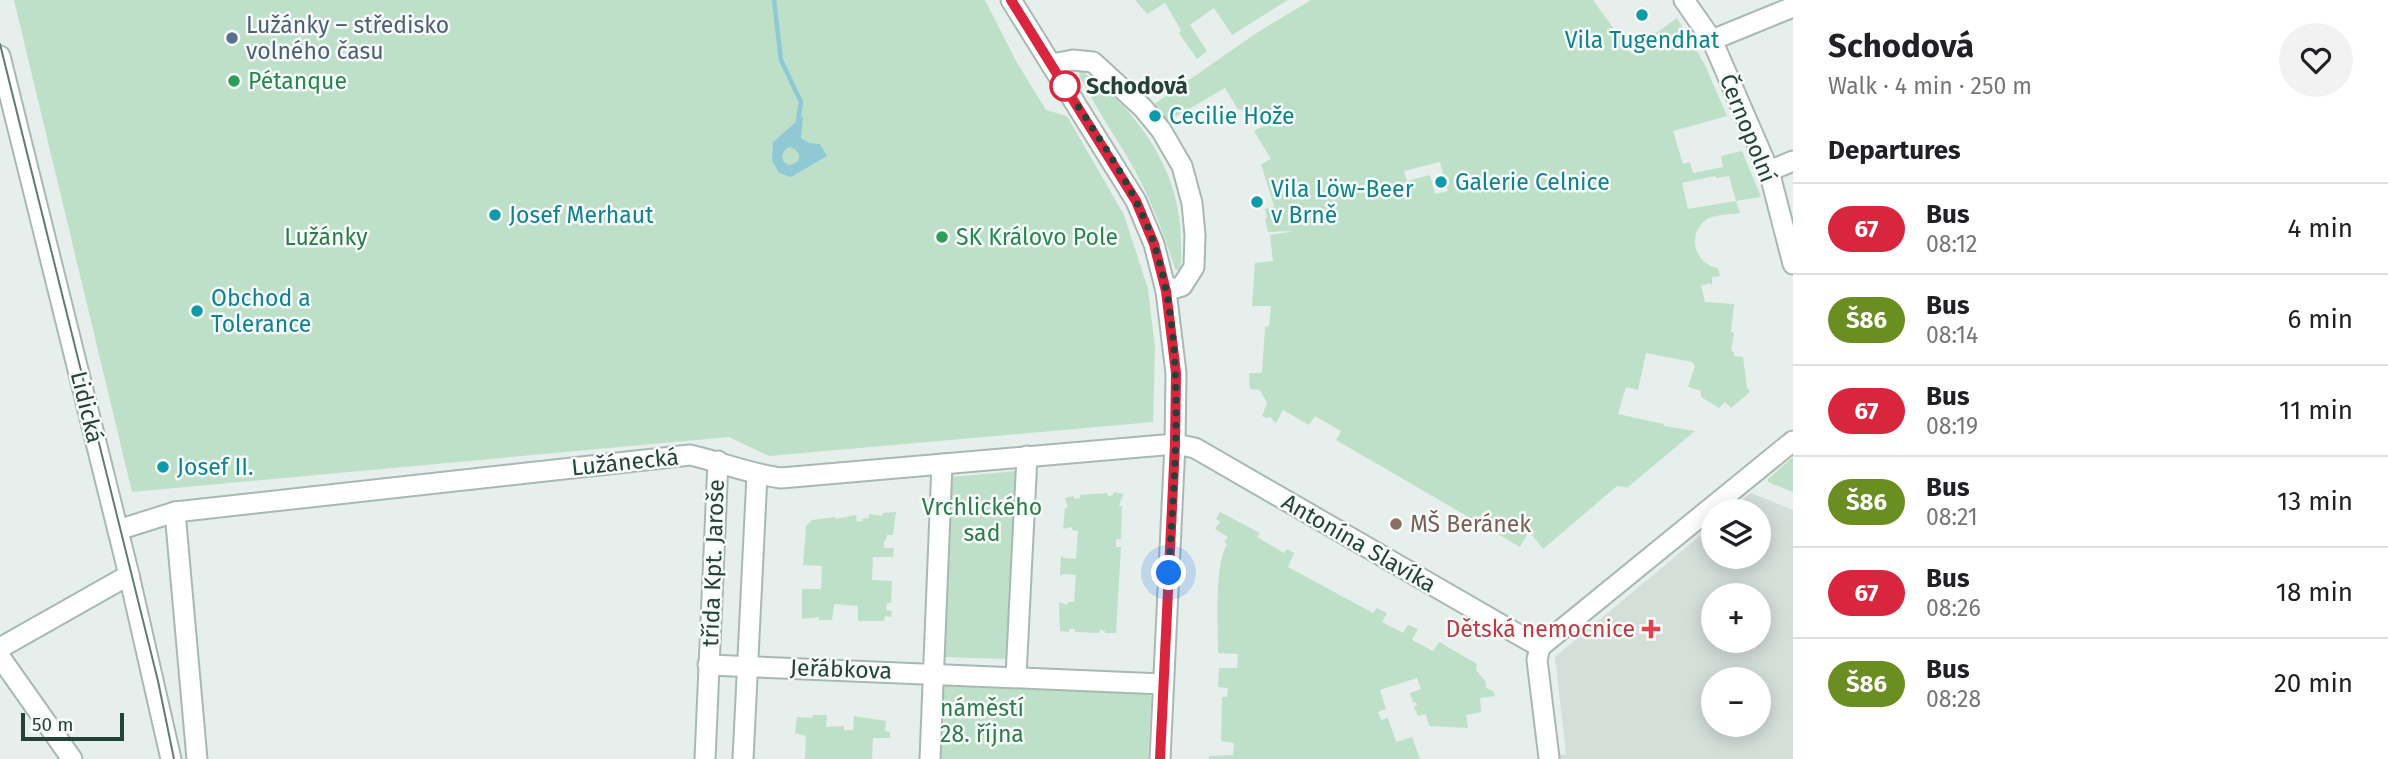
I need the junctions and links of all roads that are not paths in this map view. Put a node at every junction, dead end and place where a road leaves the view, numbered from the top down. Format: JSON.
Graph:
{"nodes":[{"id":1,"x":1011,"y":0,"type":"edge"},
{"id":2,"x":1684,"y":0,"type":"edge"},
{"id":3,"x":1793,"y":7,"type":"edge"},
{"id":4,"x":1712,"y":40,"type":"junction"},
{"id":5,"x":0,"y":56,"type":"edge"},
{"id":6,"x":1052,"y":64,"type":"junction"},
{"id":7,"x":4,"y":88,"type":"edge"},
{"id":8,"x":1793,"y":161,"type":"edge"},
{"id":9,"x":1769,"y":171,"type":"junction"},
{"id":10,"x":1793,"y":264,"type":"edge"},
{"id":11,"x":1166,"y":291,"type":"junction"},
{"id":12,"x":1793,"y":441,"type":"edge"},
{"id":13,"x":1175,"y":444,"type":"junction"},
{"id":14,"x":1027,"y":456,"type":"junction"},
{"id":15,"x":718,"y":461,"type":"junction"},
{"id":16,"x":942,"y":464,"type":"junction"},
{"id":17,"x":757,"y":475,"type":"junction"},
{"id":18,"x":175,"y":513,"type":"junction"},
{"id":19,"x":118,"y":530,"type":"junction"},
{"id":20,"x":129,"y":575,"type":"junction"},
{"id":21,"x":1540,"y":647,"type":"junction"},
{"id":22,"x":0,"y":648,"type":"edge"},
{"id":23,"x":0,"y":657,"type":"edge"},
{"id":24,"x":708,"y":665,"type":"junction"},
{"id":25,"x":748,"y":665,"type":"junction"},
{"id":26,"x":934,"y":673,"type":"junction"},
{"id":27,"x":1016,"y":676,"type":"junction"},
{"id":28,"x":1163,"y":684,"type":"junction"},
{"id":29,"x":1549,"y":758,"type":"edge"},
{"id":30,"x":72,"y":759,"type":"edge"},
{"id":31,"x":171,"y":759,"type":"edge"},
{"id":32,"x":196,"y":759,"type":"edge"},
{"id":33,"x":705,"y":759,"type":"edge"},
{"id":34,"x":743,"y":759,"type":"edge"},
{"id":35,"x":930,"y":759,"type":"edge"},
{"id":36,"x":1160,"y":759,"type":"edge"}],
"edges":[{"from":1,"to":6,"type":"street"},
{"from":2,"to":4,"type":"street","name":"Černopolní"},
{"from":3,"to":4,"type":"street"},
{"from":4,"to":9,"type":"street","name":"Černopolní"},
{"from":5,"to":7,"type":"street","name":"Lidická"},
{"from":6,"to":11,"type":"street"},
{"from":6,"to":11,"type":"street"},
{"from":7,"to":19,"type":"street","name":"Lidická"},
{"from":8,"to":9,"type":"street"},
{"from":9,"to":10,"type":"street","name":"Černopolní"},
{"from":11,"to":13,"type":"street"},
{"from":12,"to":21,"type":"street"},
{"from":13,"to":14,"type":"street","name":"Lužánecká"},
{"from":13,"to":21,"type":"street","name":"Antonína Slavíka"},
{"from":13,"to":28,"type":"street"},
{"from":14,"to":16,"type":"street","name":"Lužánecká"},
{"from":14,"to":27,"type":"street"},
{"from":15,"to":17,"type":"street","name":"Lužánecká"},
{"from":15,"to":18,"type":"street","name":"Lužánecká"},
{"from":15,"to":24,"type":"street","name":"třída Kpt. Jaroše"},
{"from":16,"to":17,"type":"street","name":"Lužánecká"},
{"from":16,"to":26,"type":"street"},
{"from":17,"to":25,"type":"street","name":"třída Kpt. Jaroše"},
{"from":18,"to":19,"type":"street","name":"Lužánecká"},
{"from":18,"to":32,"type":"street"},
{"from":19,"to":20,"type":"street","name":"Lidická"},
{"from":20,"to":22,"type":"street"},
{"from":20,"to":31,"type":"street","name":"Lidická"},
{"from":21,"to":29,"type":"street"},
{"from":23,"to":30,"type":"street"},
{"from":24,"to":25,"type":"street","name":"třída Kpt. Jaroše"},
{"from":24,"to":33,"type":"street","name":"třída Kpt. Jaroše"},
{"from":25,"to":26,"type":"street","name":"Jeřábkova"},
{"from":25,"to":34,"type":"street","name":"třída Kpt. Jaroše"},
{"from":26,"to":27,"type":"street"},
{"from":26,"to":35,"type":"street"},
{"from":27,"to":28,"type":"street"},
{"from":28,"to":36,"type":"street"}]}
